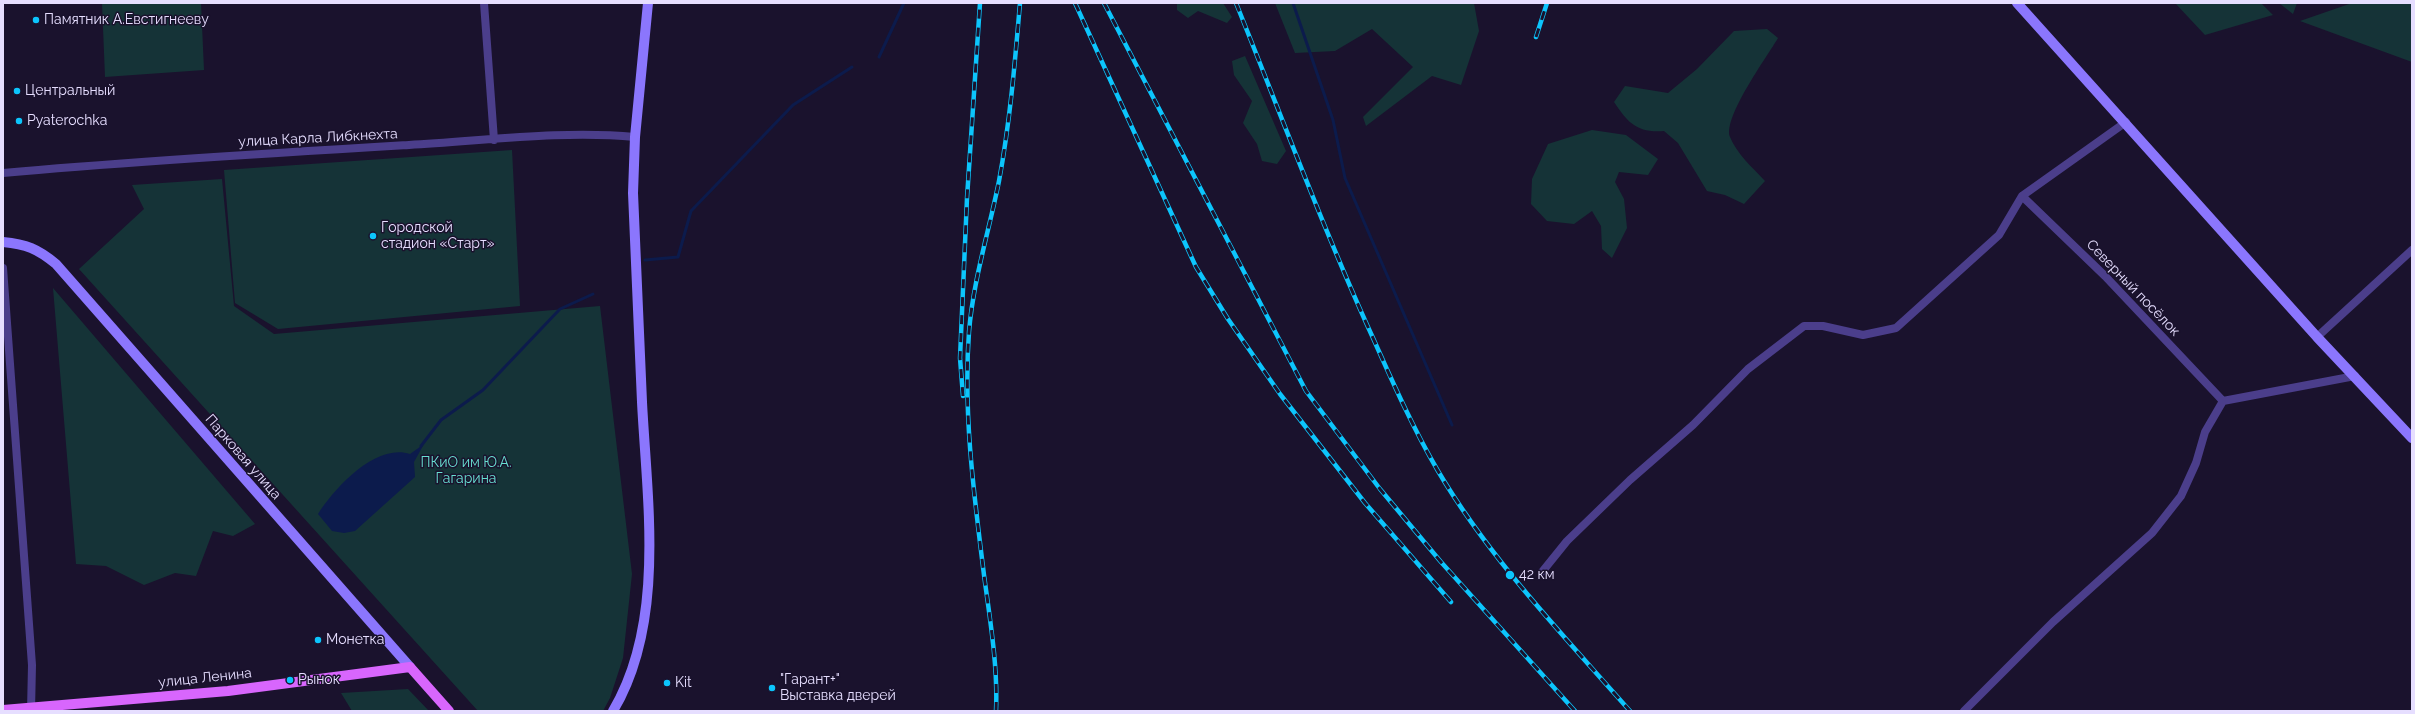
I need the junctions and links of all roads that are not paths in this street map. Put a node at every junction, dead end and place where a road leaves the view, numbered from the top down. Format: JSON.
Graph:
{"nodes":[{"id":1,"x":484,"y":3,"type":"edge"},
{"id":2,"x":648,"y":3,"type":"edge"},
{"id":3,"x":2016,"y":3,"type":"edge"},
{"id":4,"x":2126,"y":122,"type":"junction"},
{"id":5,"x":635,"y":138,"type":"junction"},
{"id":6,"x":494,"y":140,"type":"junction"},
{"id":7,"x":3,"y":173,"type":"edge"},
{"id":8,"x":2022,"y":196,"type":"junction"},
{"id":9,"x":3,"y":242,"type":"edge"},
{"id":10,"x":2412,"y":250,"type":"edge"},
{"id":11,"x":3,"y":268,"type":"edge"},
{"id":12,"x":2317,"y":337,"type":"junction"},
{"id":13,"x":2355,"y":376,"type":"junction"},
{"id":14,"x":2224,"y":401,"type":"junction"},
{"id":15,"x":2412,"y":438,"type":"edge"},
{"id":16,"x":1542,"y":572,"type":"dead end"},
{"id":17,"x":410,"y":667,"type":"junction"},
{"id":18,"x":31,"y":709,"type":"edge"},
{"id":19,"x":3,"y":710,"type":"edge"},
{"id":20,"x":449,"y":711,"type":"edge"},
{"id":21,"x":613,"y":711,"type":"edge"},
{"id":22,"x":1964,"y":711,"type":"edge"}],
"edges":[{"from":1,"to":6,"type":"street"},
{"from":2,"to":5,"type":"street"},
{"from":3,"to":4,"type":"street"},
{"from":4,"to":8,"type":"street"},
{"from":4,"to":12,"type":"street"},
{"from":5,"to":6,"type":"street","name":"улица Карла Либкнехта"},
{"from":5,"to":21,"type":"street"},
{"from":6,"to":7,"type":"street","name":"улица Карла Либкнехта"},
{"from":8,"to":14,"type":"street","name":"Северный посёлок"},
{"from":8,"to":16,"type":"street"},
{"from":9,"to":17,"type":"street","name":"Парковая улица"},
{"from":10,"to":12,"type":"street"},
{"from":11,"to":18,"type":"street"},
{"from":12,"to":13,"type":"street"},
{"from":13,"to":14,"type":"street"},
{"from":13,"to":15,"type":"street"},
{"from":14,"to":22,"type":"street"},
{"from":17,"to":18,"type":"main road","name":"улица Ленина"},
{"from":17,"to":20,"type":"main road","name":"Парковая улица"},
{"from":18,"to":19,"type":"main road","name":"улица Ленина"}]}
